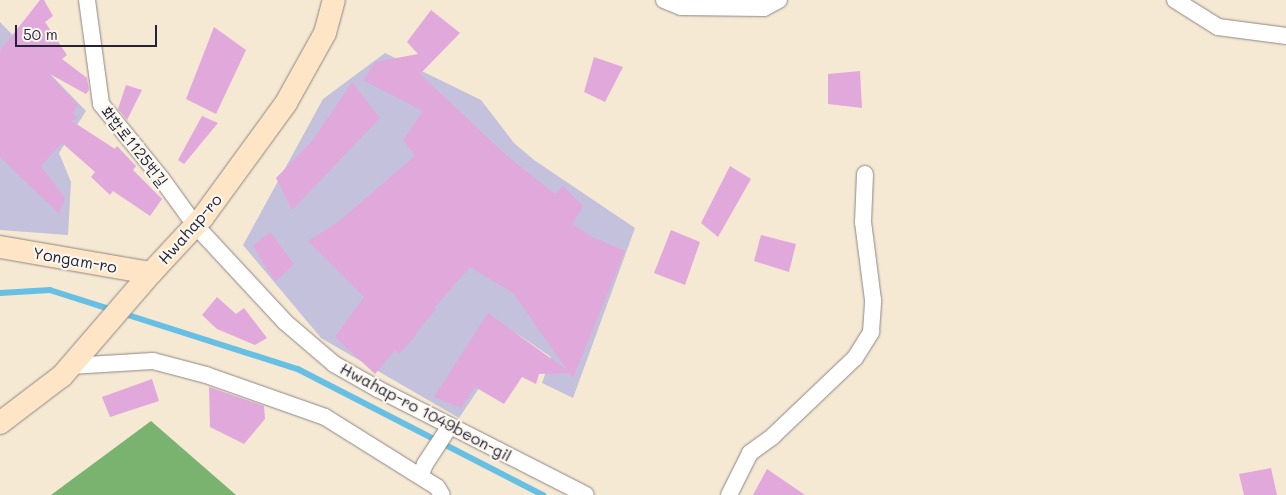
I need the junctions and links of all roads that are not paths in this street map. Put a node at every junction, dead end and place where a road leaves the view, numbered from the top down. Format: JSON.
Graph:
{"nodes":[{"id":1,"x":87,"y":0,"type":"edge"},
{"id":2,"x":334,"y":0,"type":"edge"},
{"id":3,"x":664,"y":0,"type":"edge"},
{"id":4,"x":779,"y":0,"type":"edge"},
{"id":5,"x":1174,"y":0,"type":"edge"},
{"id":6,"x":1286,"y":36,"type":"edge"},
{"id":7,"x":866,"y":174,"type":"dead end"},
{"id":8,"x":195,"y":225,"type":"junction"},
{"id":9,"x":0,"y":247,"type":"edge"},
{"id":10,"x":151,"y":273,"type":"junction"},
{"id":11,"x":71,"y":366,"type":"junction"},
{"id":12,"x":0,"y":423,"type":"edge"},
{"id":13,"x":448,"y":428,"type":"junction"},
{"id":14,"x":423,"y":470,"type":"junction"},
{"id":15,"x":442,"y":495,"type":"edge"},
{"id":16,"x":586,"y":495,"type":"edge"},
{"id":17,"x":728,"y":495,"type":"edge"}],
"edges":[{"from":1,"to":8,"type":"street","name":"화합로1125번길"},
{"from":2,"to":8,"type":"main road","name":"Hwahap-ro"},
{"from":3,"to":4,"type":"street"},
{"from":5,"to":6,"type":"street"},
{"from":7,"to":17,"type":"street"},
{"from":8,"to":10,"type":"main road","name":"Hwahap-ro"},
{"from":8,"to":13,"type":"street","name":"Hwahap-ro 1049beon-gil"},
{"from":9,"to":10,"type":"main road","name":"Yongam-ro"},
{"from":10,"to":11,"type":"main road","name":"Hwahap-ro"},
{"from":11,"to":12,"type":"main road","name":"Hwahap-ro"},
{"from":11,"to":14,"type":"street"},
{"from":13,"to":14,"type":"street"},
{"from":13,"to":16,"type":"street","name":"Hwahap-ro 1049beon-gil"},
{"from":14,"to":15,"type":"street"}]}
